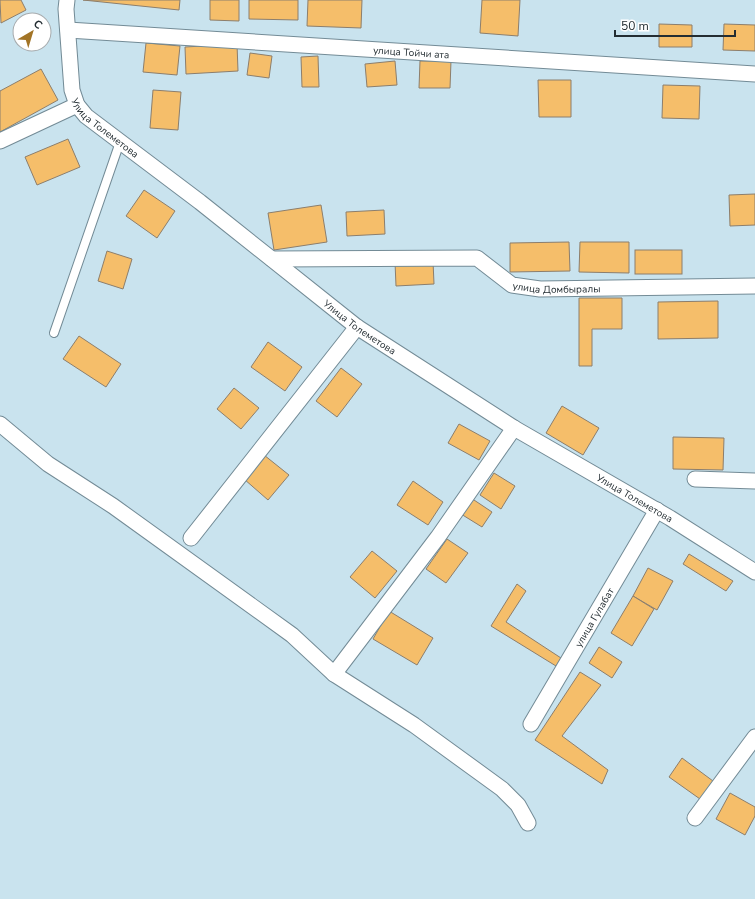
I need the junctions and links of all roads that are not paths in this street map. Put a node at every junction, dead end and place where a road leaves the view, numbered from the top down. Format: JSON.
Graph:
{"nodes":[{"id":1,"x":68,"y":0,"type":"edge"},
{"id":2,"x":68,"y":30,"type":"junction"},
{"id":3,"x":755,"y":74,"type":"edge"},
{"id":4,"x":77,"y":105,"type":"junction"},
{"id":5,"x":0,"y":141,"type":"edge"},
{"id":6,"x":120,"y":142,"type":"junction"},
{"id":7,"x":272,"y":259,"type":"junction"},
{"id":8,"x":755,"y":286,"type":"edge"},
{"id":9,"x":357,"y":327,"type":"junction"},
{"id":10,"x":54,"y":333,"type":"dead end"},
{"id":11,"x":0,"y":424,"type":"edge"},
{"id":12,"x":514,"y":428,"type":"junction"},
{"id":13,"x":695,"y":479,"type":"dead end"},
{"id":14,"x":755,"y":481,"type":"edge"},
{"id":15,"x":657,"y":510,"type":"junction"},
{"id":16,"x":191,"y":538,"type":"dead end"},
{"id":17,"x":755,"y":572,"type":"edge"},
{"id":18,"x":334,"y":674,"type":"junction"},
{"id":19,"x":531,"y":724,"type":"dead end"},
{"id":20,"x":755,"y":737,"type":"edge"},
{"id":21,"x":695,"y":818,"type":"dead end"},
{"id":22,"x":528,"y":823,"type":"dead end"}],
"edges":[{"from":1,"to":2,"type":"street","name":"Улица Толеметова"},
{"from":2,"to":3,"type":"street","name":"улица Тойчи ата"},
{"from":2,"to":4,"type":"street","name":"Улица Толеметова"},
{"from":4,"to":5,"type":"street"},
{"from":4,"to":6,"type":"street","name":"Улица Толеметова"},
{"from":6,"to":7,"type":"street","name":"Улица Толеметова"},
{"from":6,"to":10,"type":"lane"},
{"from":7,"to":8,"type":"street","name":"улица Домбыралы"},
{"from":7,"to":9,"type":"street","name":"Улица Толеметова"},
{"from":9,"to":12,"type":"street","name":"Улица Толеметова"},
{"from":9,"to":16,"type":"street"},
{"from":11,"to":18,"type":"street"},
{"from":12,"to":15,"type":"street","name":"Улица Толеметова"},
{"from":12,"to":18,"type":"street"},
{"from":13,"to":14,"type":"street"},
{"from":15,"to":17,"type":"street","name":"Улица Толеметова"},
{"from":15,"to":19,"type":"street","name":"улица Гулабат"},
{"from":18,"to":22,"type":"street"},
{"from":20,"to":21,"type":"street"}]}
